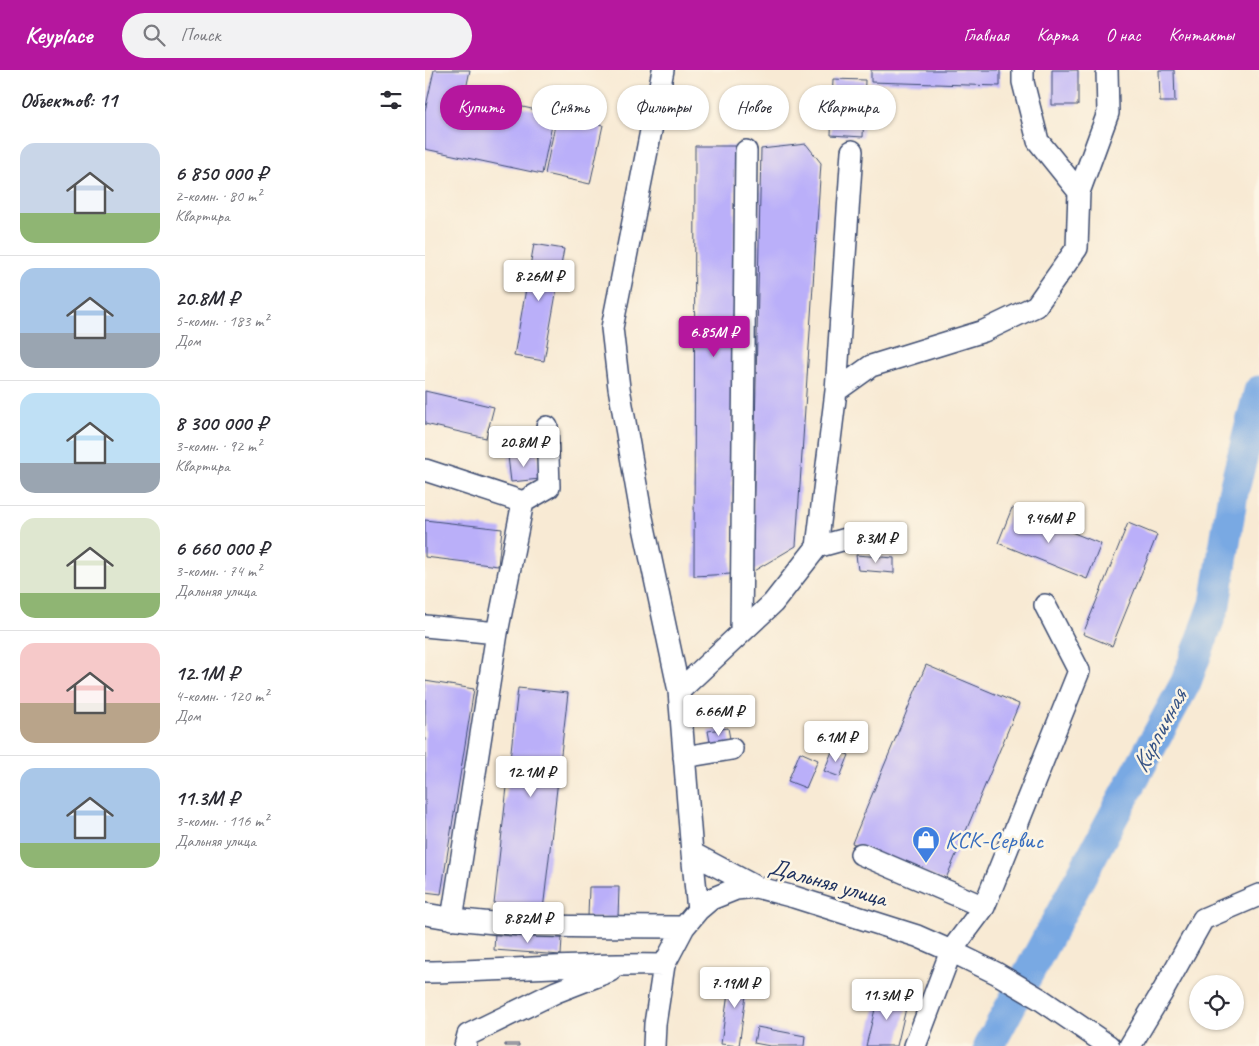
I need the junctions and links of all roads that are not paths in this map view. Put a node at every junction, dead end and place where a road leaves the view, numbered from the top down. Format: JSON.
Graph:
{"nodes":[{"id":1,"x":663,"y":70,"type":"edge"},
{"id":2,"x":1023,"y":70,"type":"edge"},
{"id":3,"x":1107,"y":70,"type":"edge"},
{"id":4,"x":746,"y":151,"type":"dead end"},
{"id":5,"x":852,"y":151,"type":"dead end"},
{"id":6,"x":1079,"y":192,"type":"junction"},
{"id":7,"x":836,"y":390,"type":"junction"},
{"id":8,"x":547,"y":427,"type":"dead end"},
{"id":9,"x":425,"y":470,"type":"edge"},
{"id":10,"x":523,"y":502,"type":"junction"},
{"id":11,"x":892,"y":537,"type":"dead end"},
{"id":12,"x":817,"y":547,"type":"junction"},
{"id":13,"x":1045,"y":605,"type":"dead end"},
{"id":14,"x":425,"y":626,"type":"edge"},
{"id":15,"x":497,"y":633,"type":"junction"},
{"id":16,"x":741,"y":633,"type":"junction"},
{"id":17,"x":679,"y":690,"type":"junction"},
{"id":18,"x":732,"y":749,"type":"dead end"},
{"id":19,"x":684,"y":757,"type":"junction"},
{"id":20,"x":692,"y":852,"type":"junction"},
{"id":21,"x":861,"y":854,"type":"dead end"},
{"id":22,"x":756,"y":887,"type":"junction"},
{"id":23,"x":1259,"y":895,"type":"edge"},
{"id":24,"x":984,"y":907,"type":"junction"},
{"id":25,"x":698,"y":910,"type":"junction"},
{"id":26,"x":425,"y":914,"type":"edge"},
{"id":27,"x":452,"y":919,"type":"junction"},
{"id":28,"x":684,"y":927,"type":"junction"},
{"id":29,"x":951,"y":951,"type":"junction"},
{"id":30,"x":627,"y":964,"type":"junction"},
{"id":31,"x":664,"y":965,"type":"junction"},
{"id":32,"x":425,"y":972,"type":"edge"},
{"id":33,"x":465,"y":1046,"type":"edge"},
{"id":34,"x":654,"y":1046,"type":"edge"},
{"id":35,"x":915,"y":1046,"type":"edge"},
{"id":36,"x":1109,"y":1046,"type":"edge"},
{"id":37,"x":1130,"y":1046,"type":"edge"}],
"edges":[{"from":1,"to":17,"type":"street"},
{"from":2,"to":6,"type":"street"},
{"from":3,"to":6,"type":"street"},
{"from":4,"to":16,"type":"street"},
{"from":5,"to":7,"type":"street"},
{"from":6,"to":7,"type":"street"},
{"from":7,"to":12,"type":"street"},
{"from":8,"to":10,"type":"street"},
{"from":9,"to":10,"type":"street"},
{"from":10,"to":15,"type":"street"},
{"from":11,"to":12,"type":"street"},
{"from":12,"to":16,"type":"street"},
{"from":13,"to":24,"type":"street"},
{"from":14,"to":15,"type":"street"},
{"from":15,"to":27,"type":"street"},
{"from":16,"to":17,"type":"street"},
{"from":17,"to":19,"type":"street"},
{"from":18,"to":19,"type":"street"},
{"from":19,"to":20,"type":"street"},
{"from":20,"to":22,"type":"street"},
{"from":20,"to":25,"type":"street"},
{"from":21,"to":24,"type":"street"},
{"from":22,"to":25,"type":"street","name":"Дальняя улица"},
{"from":22,"to":29,"type":"street","name":"Дальняя улица"},
{"from":23,"to":37,"type":"street"},
{"from":24,"to":29,"type":"street"},
{"from":25,"to":28,"type":"street","name":"Дальняя улица"},
{"from":26,"to":27,"type":"street"},
{"from":27,"to":28,"type":"street"},
{"from":28,"to":31,"type":"street","name":"Дальняя улица"},
{"from":29,"to":35,"type":"street"},
{"from":29,"to":36,"type":"street","name":"Дальняя улица"},
{"from":30,"to":31,"type":"street"},
{"from":30,"to":32,"type":"street"},
{"from":30,"to":33,"type":"street"},
{"from":31,"to":34,"type":"street","name":"Дальняя улица"}]}
